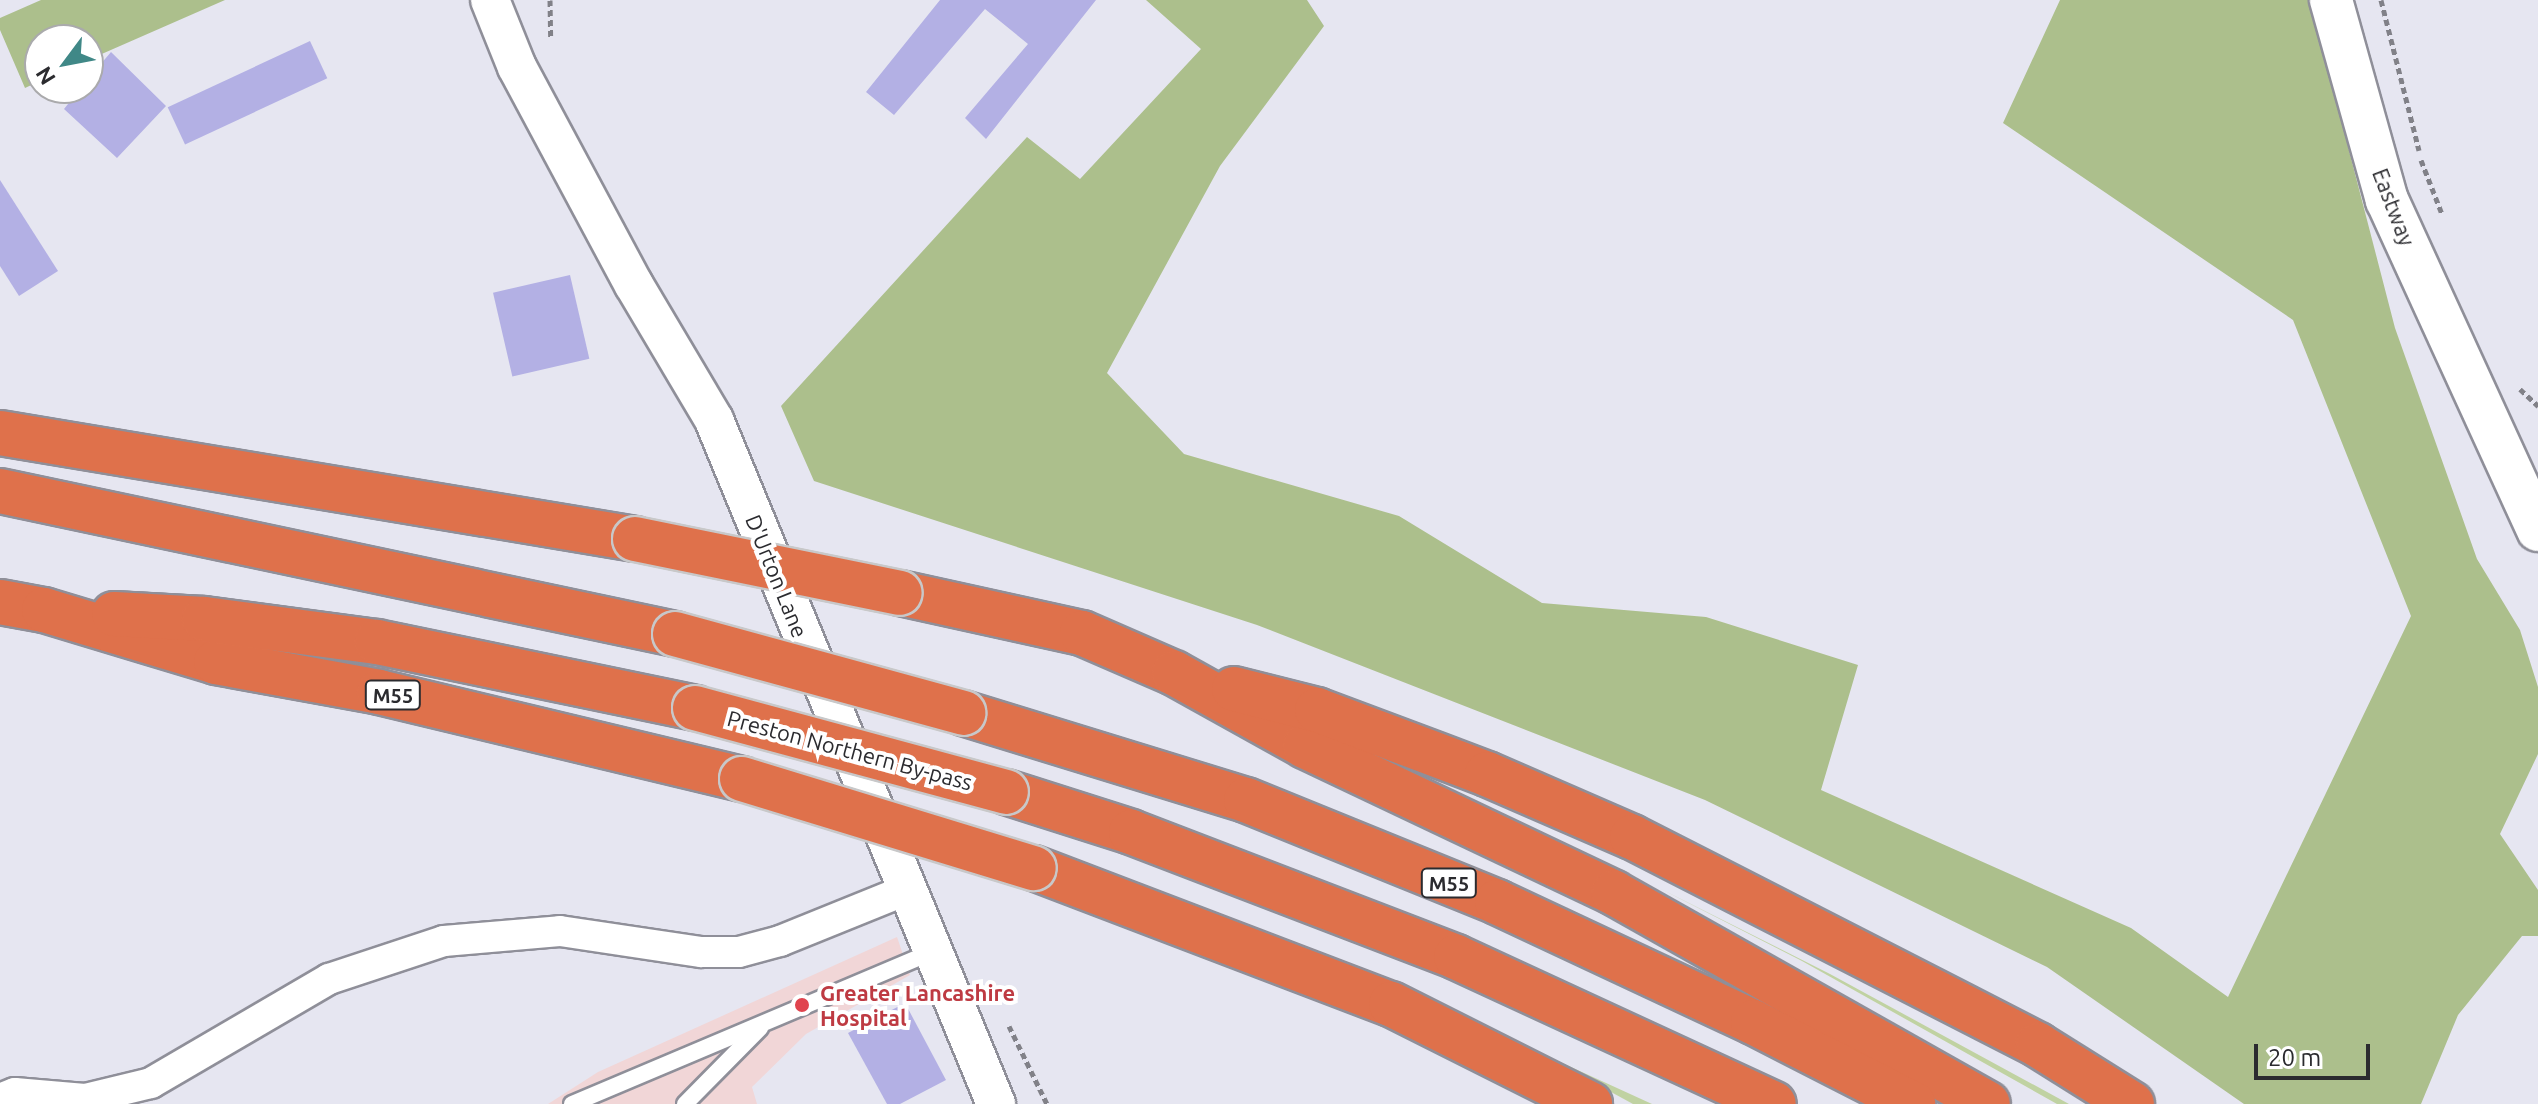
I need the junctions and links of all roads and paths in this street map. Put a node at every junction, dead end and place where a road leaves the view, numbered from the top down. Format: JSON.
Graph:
{"nodes":[{"id":1,"x":490,"y":0,"type":"edge"},
{"id":2,"x":520,"y":0,"type":"edge"},
{"id":3,"x":2331,"y":0,"type":"edge"},
{"id":4,"x":2381,"y":0,"type":"edge"},
{"id":5,"x":517,"y":67,"type":"junction"},
{"id":6,"x":2443,"y":217,"type":"dead end"},
{"id":7,"x":2496,"y":393,"type":"junction"},
{"id":8,"x":2538,"y":406,"type":"edge"},
{"id":9,"x":0,"y":433,"type":"edge"},
{"id":10,"x":2538,"y":458,"type":"edge"},
{"id":11,"x":0,"y":491,"type":"edge"},
{"id":12,"x":2538,"y":530,"type":"edge"},
{"id":13,"x":0,"y":602,"type":"edge"},
{"id":14,"x":44,"y":610,"type":"junction"},
{"id":15,"x":1174,"y":673,"type":"junction"},
{"id":16,"x":906,"y":890,"type":"junction"},
{"id":17,"x":930,"y":953,"type":"junction"},
{"id":18,"x":766,"y":1021,"type":"junction"},
{"id":19,"x":0,"y":1099,"type":"edge"},
{"id":20,"x":572,"y":1104,"type":"edge"},
{"id":21,"x":685,"y":1104,"type":"edge"},
{"id":22,"x":996,"y":1104,"type":"edge"},
{"id":23,"x":1590,"y":1104,"type":"edge"},
{"id":24,"x":1774,"y":1104,"type":"edge"},
{"id":25,"x":1913,"y":1104,"type":"edge"},
{"id":26,"x":1988,"y":1104,"type":"edge"},
{"id":27,"x":2132,"y":1104,"type":"edge"}],
"edges":[{"from":1,"to":5,"type":"street","name":"D'Urton Lane"},
{"from":2,"to":5,"type":"street"},
{"from":3,"to":7,"type":"main road","name":"Eastway"},
{"from":4,"to":6,"type":"path"},
{"from":5,"to":16,"type":"street","name":"D'Urton Lane"},
{"from":7,"to":8,"type":"path"},
{"from":7,"to":10,"type":"main road","name":"Eastway"},
{"from":7,"to":12,"type":"main road","name":"Eastway"},
{"from":9,"to":15,"type":"highway","bridge":true},
{"from":11,"to":25,"type":"highway","number":"M55","bridge":true},
{"from":13,"to":14,"type":"highway","number":"M55"},
{"from":14,"to":23,"type":"highway","number":"M55","bridge":true},
{"from":14,"to":24,"type":"highway","name":"Preston Northern By-pass","number":"M55","bridge":true},
{"from":15,"to":26,"type":"highway"},
{"from":15,"to":27,"type":"highway"},
{"from":16,"to":17,"type":"street","name":"D'Urton Lane"},
{"from":16,"to":19,"type":"street"},
{"from":17,"to":18,"type":"lane"},
{"from":17,"to":22,"type":"street","name":"D'Urton Lane"},
{"from":18,"to":20,"type":"lane"},
{"from":18,"to":21,"type":"lane"}]}
